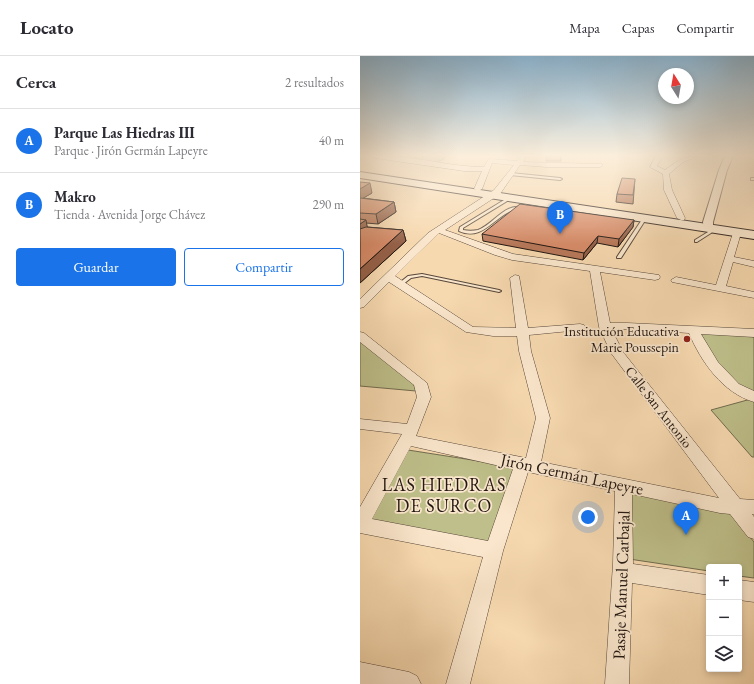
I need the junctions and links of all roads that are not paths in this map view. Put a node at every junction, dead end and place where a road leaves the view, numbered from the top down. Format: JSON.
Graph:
{"nodes":[{"id":1,"x":433,"y":185,"type":"edge"},
{"id":2,"x":454,"y":185,"type":"edge"},
{"id":3,"x":479,"y":185,"type":"edge"},
{"id":4,"x":502,"y":185,"type":"edge"},
{"id":5,"x":667,"y":185,"type":"edge"},
{"id":6,"x":719,"y":185,"type":"edge"},
{"id":7,"x":478,"y":189,"type":"junction"},
{"id":8,"x":495,"y":194,"type":"junction"},
{"id":9,"x":510,"y":198,"type":"junction"},
{"id":10,"x":496,"y":207,"type":"junction"},
{"id":11,"x":510,"y":209,"type":"junction"},
{"id":12,"x":525,"y":209,"type":"edge"},
{"id":13,"x":681,"y":218,"type":"junction"},
{"id":14,"x":638,"y":219,"type":"junction"},
{"id":15,"x":708,"y":225,"type":"junction"},
{"id":16,"x":754,"y":229,"type":"edge"},
{"id":17,"x":438,"y":230,"type":"junction"},
{"id":18,"x":737,"y":233,"type":"junction"},
{"id":19,"x":754,"y":235,"type":"edge"},
{"id":20,"x":696,"y":241,"type":"dead end"},
{"id":21,"x":619,"y":257,"type":"dead end"},
{"id":22,"x":730,"y":259,"type":"junction"},
{"id":23,"x":754,"y":264,"type":"edge"},
{"id":24,"x":595,"y":270,"type":"junction"},
{"id":25,"x":389,"y":277,"type":"junction"},
{"id":26,"x":655,"y":277,"type":"dead end"},
{"id":27,"x":515,"y":278,"type":"dead end"},
{"id":28,"x":676,"y":280,"type":"dead end"},
{"id":29,"x":400,"y":284,"type":"junction"},
{"id":30,"x":720,"y":288,"type":"junction"},
{"id":31,"x":499,"y":291,"type":"dead end"},
{"id":32,"x":754,"y":295,"type":"edge"},
{"id":33,"x":360,"y":305,"type":"edge"},
{"id":34,"x":604,"y":327,"type":"junction"},
{"id":35,"x":580,"y":328,"type":"dead end"},
{"id":36,"x":694,"y":329,"type":"junction"},
{"id":37,"x":522,"y":332,"type":"junction"},
{"id":38,"x":754,"y":333,"type":"edge"},
{"id":39,"x":360,"y":336,"type":"edge"},
{"id":40,"x":754,"y":397,"type":"edge"},
{"id":41,"x":360,"y":424,"type":"edge"},
{"id":42,"x":409,"y":435,"type":"junction"},
{"id":43,"x":527,"y":464,"type":"junction"},
{"id":44,"x":623,"y":485,"type":"junction"},
{"id":45,"x":746,"y":508,"type":"edge"},
{"id":46,"x":360,"y":524,"type":"edge"},
{"id":47,"x":754,"y":531,"type":"edge"},
{"id":48,"x":494,"y":551,"type":"junction"},
{"id":49,"x":622,"y":572,"type":"junction"},
{"id":50,"x":706,"y":585,"type":"edge"},
{"id":51,"x":742,"y":590,"type":"edge"},
{"id":52,"x":754,"y":592,"type":"edge"},
{"id":53,"x":360,"y":674,"type":"edge"},
{"id":54,"x":409,"y":684,"type":"edge"},
{"id":55,"x":458,"y":684,"type":"edge"},
{"id":56,"x":617,"y":684,"type":"edge"}],
"edges":[{"from":1,"to":8,"type":"main road"},
{"from":2,"to":7,"type":"main road"},
{"from":3,"to":7,"type":"street"},
{"from":4,"to":8,"type":"street"},
{"from":5,"to":13,"type":"street"},
{"from":6,"to":15,"type":"street"},
{"from":7,"to":8,"type":"main road"},
{"from":8,"to":9,"type":"main road"},
{"from":8,"to":13,"type":"main road"},
{"from":8,"to":17,"type":"street"},
{"from":9,"to":10,"type":"lane"},
{"from":9,"to":14,"type":"main road"},
{"from":10,"to":11,"type":"lane"},
{"from":10,"to":11,"type":"lane"},
{"from":11,"to":12,"type":"lane"},
{"from":13,"to":15,"type":"main road"},
{"from":14,"to":15,"type":"main road"},
{"from":14,"to":21,"type":"lane"},
{"from":15,"to":16,"type":"main road"},
{"from":15,"to":18,"type":"main road"},
{"from":15,"to":20,"type":"lane"},
{"from":17,"to":24,"type":"street"},
{"from":17,"to":25,"type":"street"},
{"from":18,"to":19,"type":"main road"},
{"from":18,"to":22,"type":"street"},
{"from":22,"to":23,"type":"street"},
{"from":22,"to":30,"type":"street"},
{"from":24,"to":26,"type":"street"},
{"from":24,"to":34,"type":"street","name":"Calle San Antonio"},
{"from":25,"to":29,"type":"street"},
{"from":25,"to":33,"type":"street"},
{"from":27,"to":37,"type":"street"},
{"from":28,"to":30,"type":"street"},
{"from":29,"to":31,"type":"lane"},
{"from":29,"to":37,"type":"street"},
{"from":30,"to":32,"type":"street"},
{"from":34,"to":36,"type":"street"},
{"from":34,"to":45,"type":"street","name":"Calle San Antonio"},
{"from":35,"to":37,"type":"street"},
{"from":36,"to":38,"type":"street"},
{"from":36,"to":40,"type":"street"},
{"from":37,"to":43,"type":"street"},
{"from":39,"to":42,"type":"street"},
{"from":41,"to":42,"type":"street","name":"Jirón Germán Lapeyre"},
{"from":42,"to":43,"type":"street","name":"Jirón Germán Lapeyre"},
{"from":42,"to":46,"type":"street"},
{"from":43,"to":44,"type":"street","name":"Jirón Germán Lapeyre"},
{"from":43,"to":48,"type":"street"},
{"from":44,"to":45,"type":"street","name":"Jirón Germán Lapeyre"},
{"from":44,"to":49,"type":"street","name":"Pasaje Manuel Carbajal"},
{"from":45,"to":47,"type":"street","name":"Calle San Antonio"},
{"from":46,"to":48,"type":"street"},
{"from":48,"to":55,"type":"street"},
{"from":49,"to":50,"type":"street"},
{"from":49,"to":56,"type":"street","name":"Pasaje Manuel Carbajal"},
{"from":51,"to":52,"type":"street"},
{"from":53,"to":54,"type":"street"}]}
